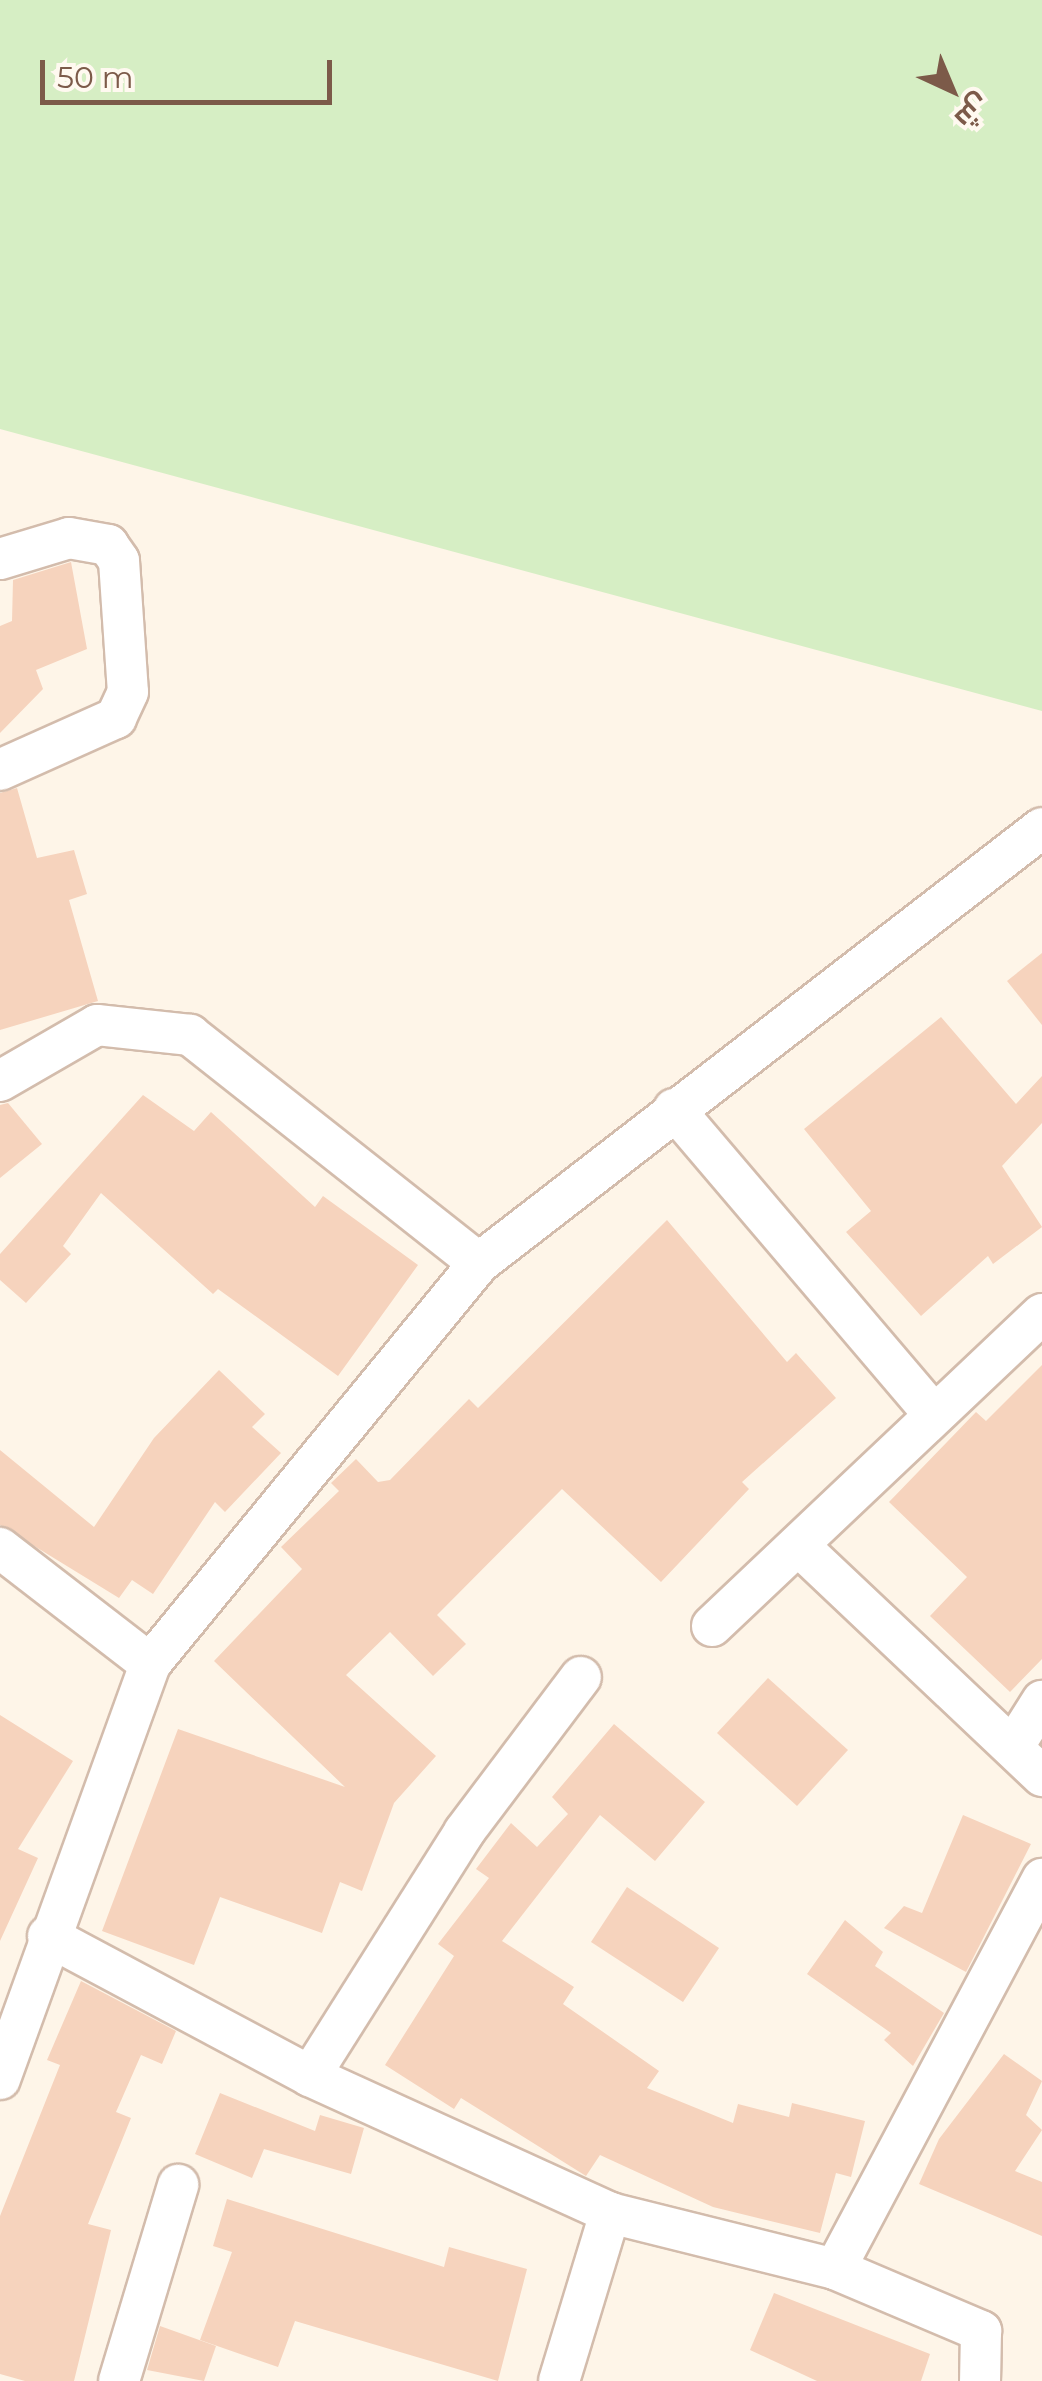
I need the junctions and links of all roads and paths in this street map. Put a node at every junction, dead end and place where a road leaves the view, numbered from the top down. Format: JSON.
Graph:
{"nodes":[{"id":1,"x":0,"y":559,"type":"edge"},
{"id":2,"x":0,"y":770,"type":"edge"},
{"id":3,"x":1042,"y":828,"type":"edge"},
{"id":4,"x":0,"y":1080,"type":"edge"},
{"id":5,"x":674,"y":1109,"type":"junction"},
{"id":6,"x":479,"y":1263,"type":"junction"},
{"id":7,"x":1042,"y":1314,"type":"edge"},
{"id":8,"x":934,"y":1414,"type":"junction"},
{"id":9,"x":799,"y":1546,"type":"junction"},
{"id":10,"x":0,"y":1548,"type":"edge"},
{"id":11,"x":712,"y":1626,"type":"dead end"},
{"id":12,"x":150,"y":1664,"type":"junction"},
{"id":13,"x":582,"y":1677,"type":"dead end"},
{"id":14,"x":1042,"y":1701,"type":"edge"},
{"id":15,"x":1014,"y":1744,"type":"junction"},
{"id":16,"x":1042,"y":1776,"type":"edge"},
{"id":17,"x":1042,"y":1879,"type":"edge"},
{"id":18,"x":48,"y":1936,"type":"junction"},
{"id":19,"x":310,"y":2076,"type":"junction"},
{"id":20,"x":0,"y":2079,"type":"edge"},
{"id":21,"x":178,"y":2185,"type":"dead end"},
{"id":22,"x":610,"y":2213,"type":"junction"},
{"id":23,"x":836,"y":2269,"type":"junction"},
{"id":24,"x":119,"y":2381,"type":"edge"},
{"id":25,"x":559,"y":2381,"type":"edge"},
{"id":26,"x":980,"y":2381,"type":"edge"}],
"edges":[{"from":1,"to":2,"type":"street"},
{"from":3,"to":5,"type":"street"},
{"from":4,"to":6,"type":"street"},
{"from":5,"to":6,"type":"street"},
{"from":5,"to":8,"type":"street"},
{"from":6,"to":12,"type":"street"},
{"from":7,"to":8,"type":"street"},
{"from":8,"to":9,"type":"street"},
{"from":9,"to":11,"type":"street"},
{"from":9,"to":15,"type":"street"},
{"from":10,"to":12,"type":"street"},
{"from":12,"to":18,"type":"street"},
{"from":13,"to":19,"type":"street"},
{"from":14,"to":15,"type":"street"},
{"from":15,"to":16,"type":"street"},
{"from":17,"to":23,"type":"street"},
{"from":18,"to":19,"type":"street"},
{"from":18,"to":20,"type":"street"},
{"from":19,"to":22,"type":"street"},
{"from":21,"to":24,"type":"street"},
{"from":22,"to":23,"type":"street"},
{"from":22,"to":25,"type":"street"},
{"from":23,"to":26,"type":"street"}]}
